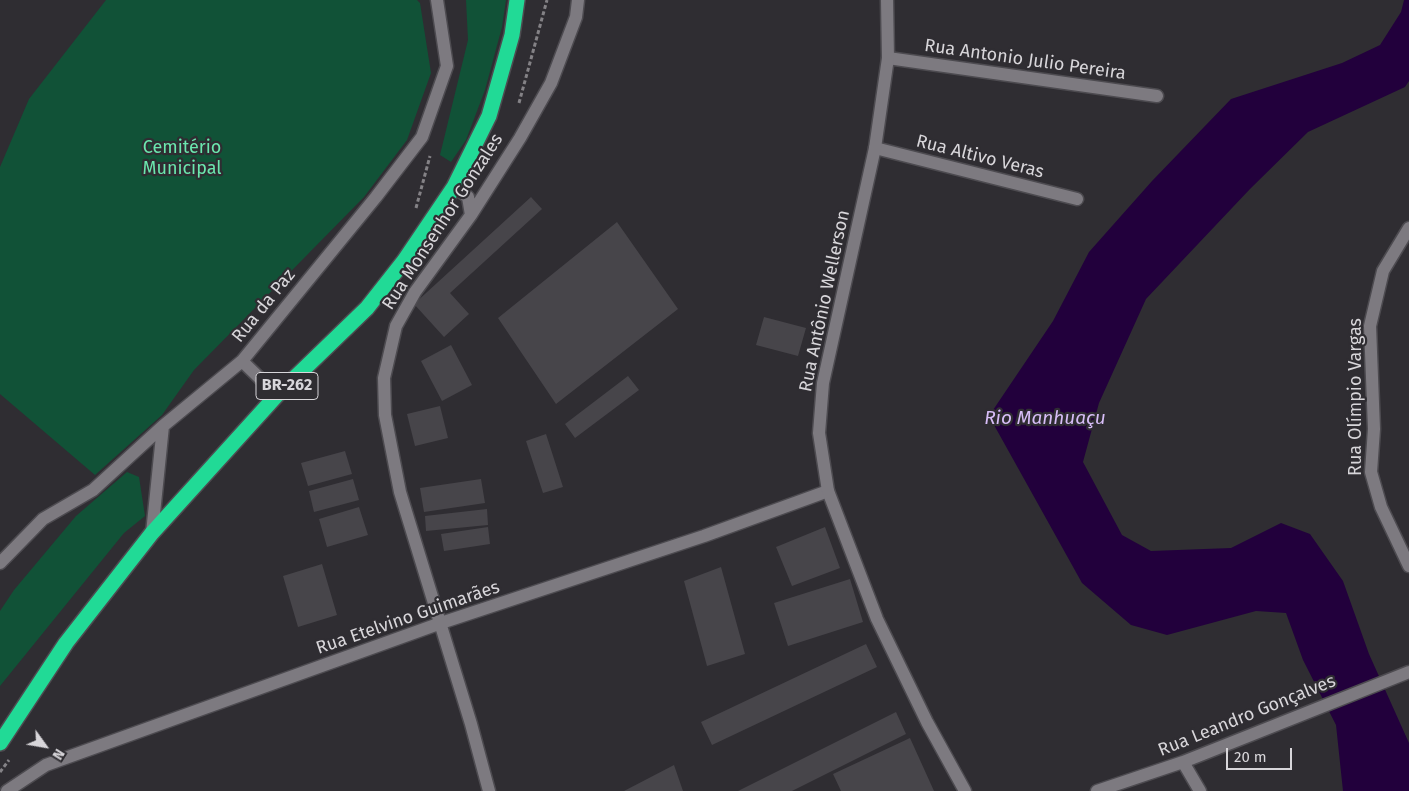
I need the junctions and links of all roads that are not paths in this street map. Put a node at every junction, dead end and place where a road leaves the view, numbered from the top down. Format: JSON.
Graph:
{"nodes":[{"id":1,"x":437,"y":0,"type":"edge"},
{"id":2,"x":517,"y":0,"type":"edge"},
{"id":3,"x":578,"y":0,"type":"edge"},
{"id":4,"x":887,"y":0,"type":"edge"},
{"id":5,"x":888,"y":58,"type":"junction"},
{"id":6,"x":1157,"y":96,"type":"dead end"},
{"id":7,"x":875,"y":148,"type":"junction"},
{"id":8,"x":454,"y":186,"type":"junction"},
{"id":9,"x":1077,"y":199,"type":"dead end"},
{"id":10,"x":471,"y":215,"type":"junction"},
{"id":11,"x":1409,"y":228,"type":"edge"},
{"id":12,"x":242,"y":361,"type":"junction"},
{"id":13,"x":278,"y":395,"type":"junction"},
{"id":14,"x":164,"y":426,"type":"junction"},
{"id":15,"x":828,"y":491,"type":"junction"},
{"id":16,"x":152,"y":533,"type":"junction"},
{"id":17,"x":0,"y":563,"type":"edge"},
{"id":18,"x":1409,"y":566,"type":"edge"},
{"id":19,"x":441,"y":623,"type":"junction"},
{"id":20,"x":1409,"y":672,"type":"edge"},
{"id":21,"x":0,"y":743,"type":"edge"},
{"id":22,"x":1183,"y":762,"type":"junction"},
{"id":23,"x":7,"y":791,"type":"edge"},
{"id":24,"x":489,"y":791,"type":"edge"},
{"id":25,"x":965,"y":791,"type":"edge"},
{"id":26,"x":1097,"y":791,"type":"edge"},
{"id":27,"x":1200,"y":791,"type":"edge"}],
"edges":[{"from":1,"to":12,"type":"street","name":"Rua da Paz"},
{"from":2,"to":8,"type":"highway","number":"BR-262"},
{"from":3,"to":10,"type":"street","name":"Rua Monsenhor Gonzales"},
{"from":4,"to":5,"type":"street","name":"Rua Antônio Wellerson"},
{"from":5,"to":6,"type":"street","name":"Rua Antonio Julio Pereira"},
{"from":5,"to":7,"type":"street","name":"Rua Antônio Wellerson"},
{"from":7,"to":9,"type":"street","name":"Rua Altivo Veras"},
{"from":7,"to":15,"type":"street","name":"Rua Antônio Wellerson"},
{"from":8,"to":10,"type":"street"},
{"from":8,"to":13,"type":"highway","number":"BR-262"},
{"from":10,"to":19,"type":"street","name":"Rua Monsenhor Gonzales"},
{"from":11,"to":18,"type":"street","name":"Rua Olímpio Vargas"},
{"from":12,"to":13,"type":"street"},
{"from":12,"to":14,"type":"street","name":"Rua da Paz"},
{"from":13,"to":16,"type":"highway","number":"BR-262"},
{"from":14,"to":16,"type":"street"},
{"from":14,"to":17,"type":"street","name":"Rua da Paz"},
{"from":15,"to":19,"type":"street","name":"Rua Etelvino Guimarães"},
{"from":15,"to":25,"type":"street","name":"Rua Antônio Wellerson"},
{"from":16,"to":21,"type":"highway","number":"BR-262"},
{"from":19,"to":23,"type":"street","name":"Rua Etelvino Guimarães"},
{"from":19,"to":24,"type":"street","name":"Rua Monsenhor Gonzales"},
{"from":20,"to":22,"type":"street","name":"Rua Leandro Gonçalves"},
{"from":22,"to":26,"type":"street","name":"Rua Leandro Gonçalves"},
{"from":22,"to":27,"type":"street"}]}
